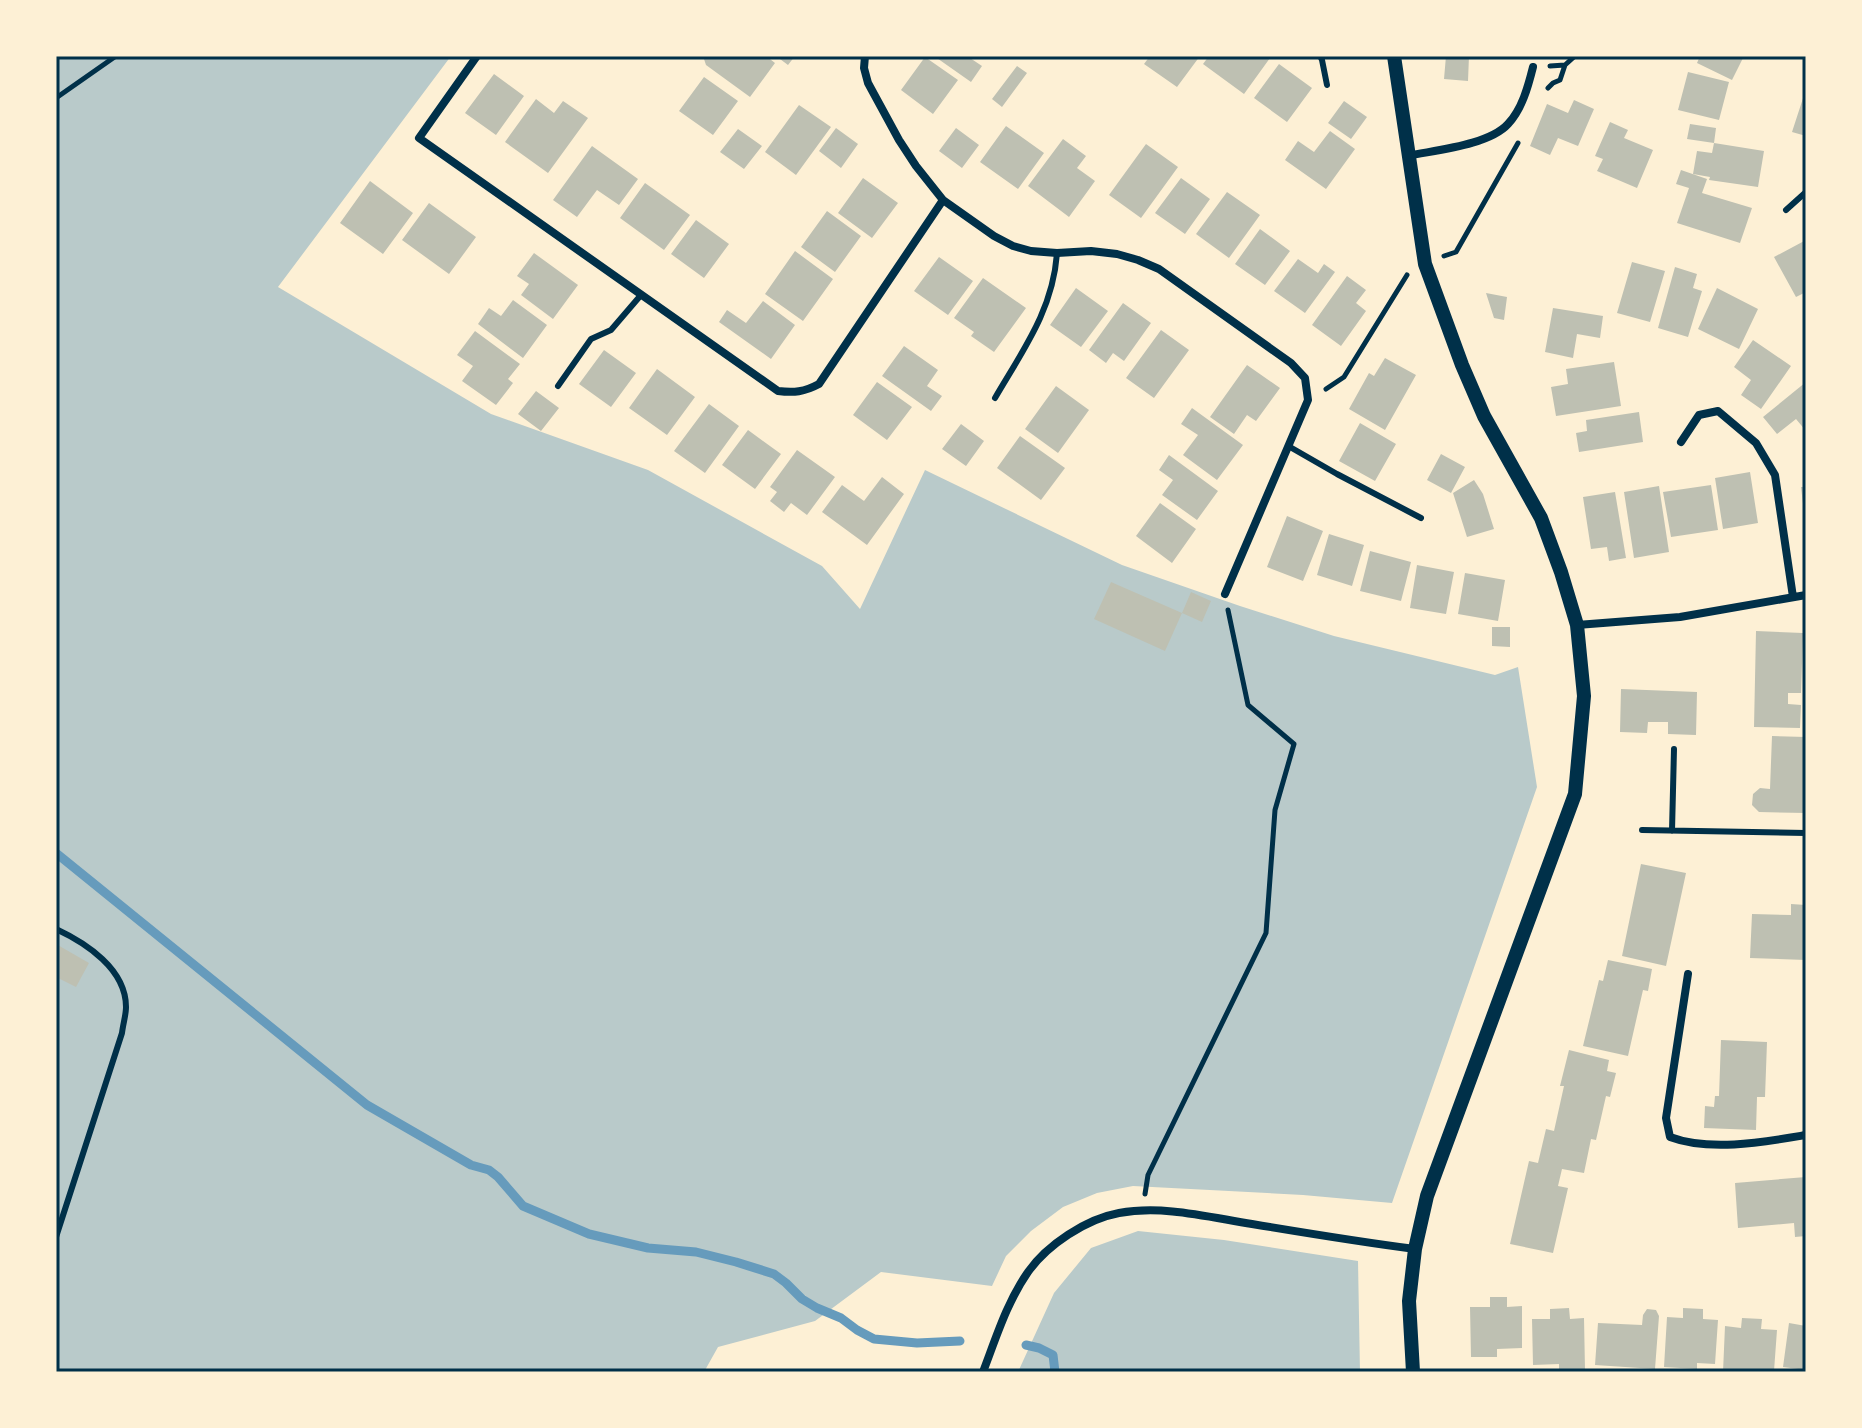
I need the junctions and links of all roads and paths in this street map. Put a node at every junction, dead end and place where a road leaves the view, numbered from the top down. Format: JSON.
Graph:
{"nodes":[{"id":1,"x":116,"y":56,"type":"edge"},
{"id":2,"x":477,"y":56,"type":"edge"},
{"id":3,"x":865,"y":56,"type":"edge"},
{"id":4,"x":1320,"y":56,"type":"edge"},
{"id":5,"x":1394,"y":56,"type":"edge"},
{"id":6,"x":1531,"y":56,"type":"edge"},
{"id":7,"x":1565,"y":65,"type":"dead end"},
{"id":8,"x":1533,"y":67,"type":"joint"},
{"id":9,"x":1327,"y":85,"type":"dead end"},
{"id":10,"x":1546,"y":91,"type":"dead end"},
{"id":11,"x":56,"y":98,"type":"edge"},
{"id":12,"x":1519,"y":143,"type":"dead end"},
{"id":13,"x":1408,"y":156,"type":"junction"},
{"id":14,"x":1806,"y":192,"type":"edge"},
{"id":15,"x":943,"y":200,"type":"junction"},
{"id":16,"x":1786,"y":210,"type":"dead end"},
{"id":17,"x":1057,"y":253,"type":"junction"},
{"id":18,"x":1425,"y":264,"type":"junction"},
{"id":19,"x":641,"y":295,"type":"junction"},
{"id":20,"x":558,"y":386,"type":"dead end"},
{"id":21,"x":995,"y":398,"type":"dead end"},
{"id":22,"x":1308,"y":400,"type":"junction"},
{"id":23,"x":1681,"y":442,"type":"dead end"},
{"id":24,"x":1290,"y":447,"type":"junction"},
{"id":25,"x":1421,"y":518,"type":"dead end"},
{"id":26,"x":1225,"y":594,"type":"joint"},
{"id":27,"x":1806,"y":595,"type":"edge"},
{"id":28,"x":1793,"y":597,"type":"junction"},
{"id":29,"x":1577,"y":625,"type":"junction"},
{"id":30,"x":1674,"y":749,"type":"dead end"},
{"id":31,"x":1642,"y":830,"type":"dead end"},
{"id":32,"x":1672,"y":831,"type":"junction"},
{"id":33,"x":1806,"y":833,"type":"edge"},
{"id":34,"x":56,"y":929,"type":"edge"},
{"id":35,"x":1688,"y":974,"type":"dead end"},
{"id":36,"x":1806,"y":1135,"type":"edge"},
{"id":37,"x":1142,"y":1211,"type":"junction"},
{"id":38,"x":56,"y":1237,"type":"edge"},
{"id":39,"x":1415,"y":1249,"type":"junction"},
{"id":40,"x":983,"y":1372,"type":"edge"},
{"id":41,"x":1413,"y":1372,"type":"edge"}],
"edges":[{"from":1,"to":11,"type":"path"},
{"from":2,"to":19,"type":"street"},
{"from":3,"to":15,"type":"street"},
{"from":4,"to":9,"type":"lane"},
{"from":5,"to":13,"type":"street"},
{"from":6,"to":8,"type":"lane"},
{"from":7,"to":10,"type":"path"},
{"from":8,"to":13,"type":"street"},
{"from":12,"to":18,"type":"path"},
{"from":13,"to":18,"type":"street"},
{"from":14,"to":16,"type":"lane"},
{"from":15,"to":17,"type":"street"},
{"from":15,"to":19,"type":"street"},
{"from":17,"to":21,"type":"lane"},
{"from":17,"to":22,"type":"street"},
{"from":18,"to":22,"type":"path"},
{"from":18,"to":29,"type":"street"},
{"from":19,"to":20,"type":"lane"},
{"from":22,"to":24,"type":"street"},
{"from":23,"to":28,"type":"street"},
{"from":24,"to":25,"type":"lane"},
{"from":24,"to":26,"type":"street"},
{"from":26,"to":37,"type":"path"},
{"from":27,"to":28,"type":"street"},
{"from":28,"to":29,"type":"street"},
{"from":29,"to":39,"type":"street"},
{"from":30,"to":32,"type":"lane"},
{"from":31,"to":32,"type":"lane"},
{"from":32,"to":33,"type":"lane"},
{"from":34,"to":38,"type":"lane"},
{"from":35,"to":36,"type":"street"},
{"from":37,"to":39,"type":"street"},
{"from":37,"to":40,"type":"street"},
{"from":39,"to":41,"type":"street"}]}
